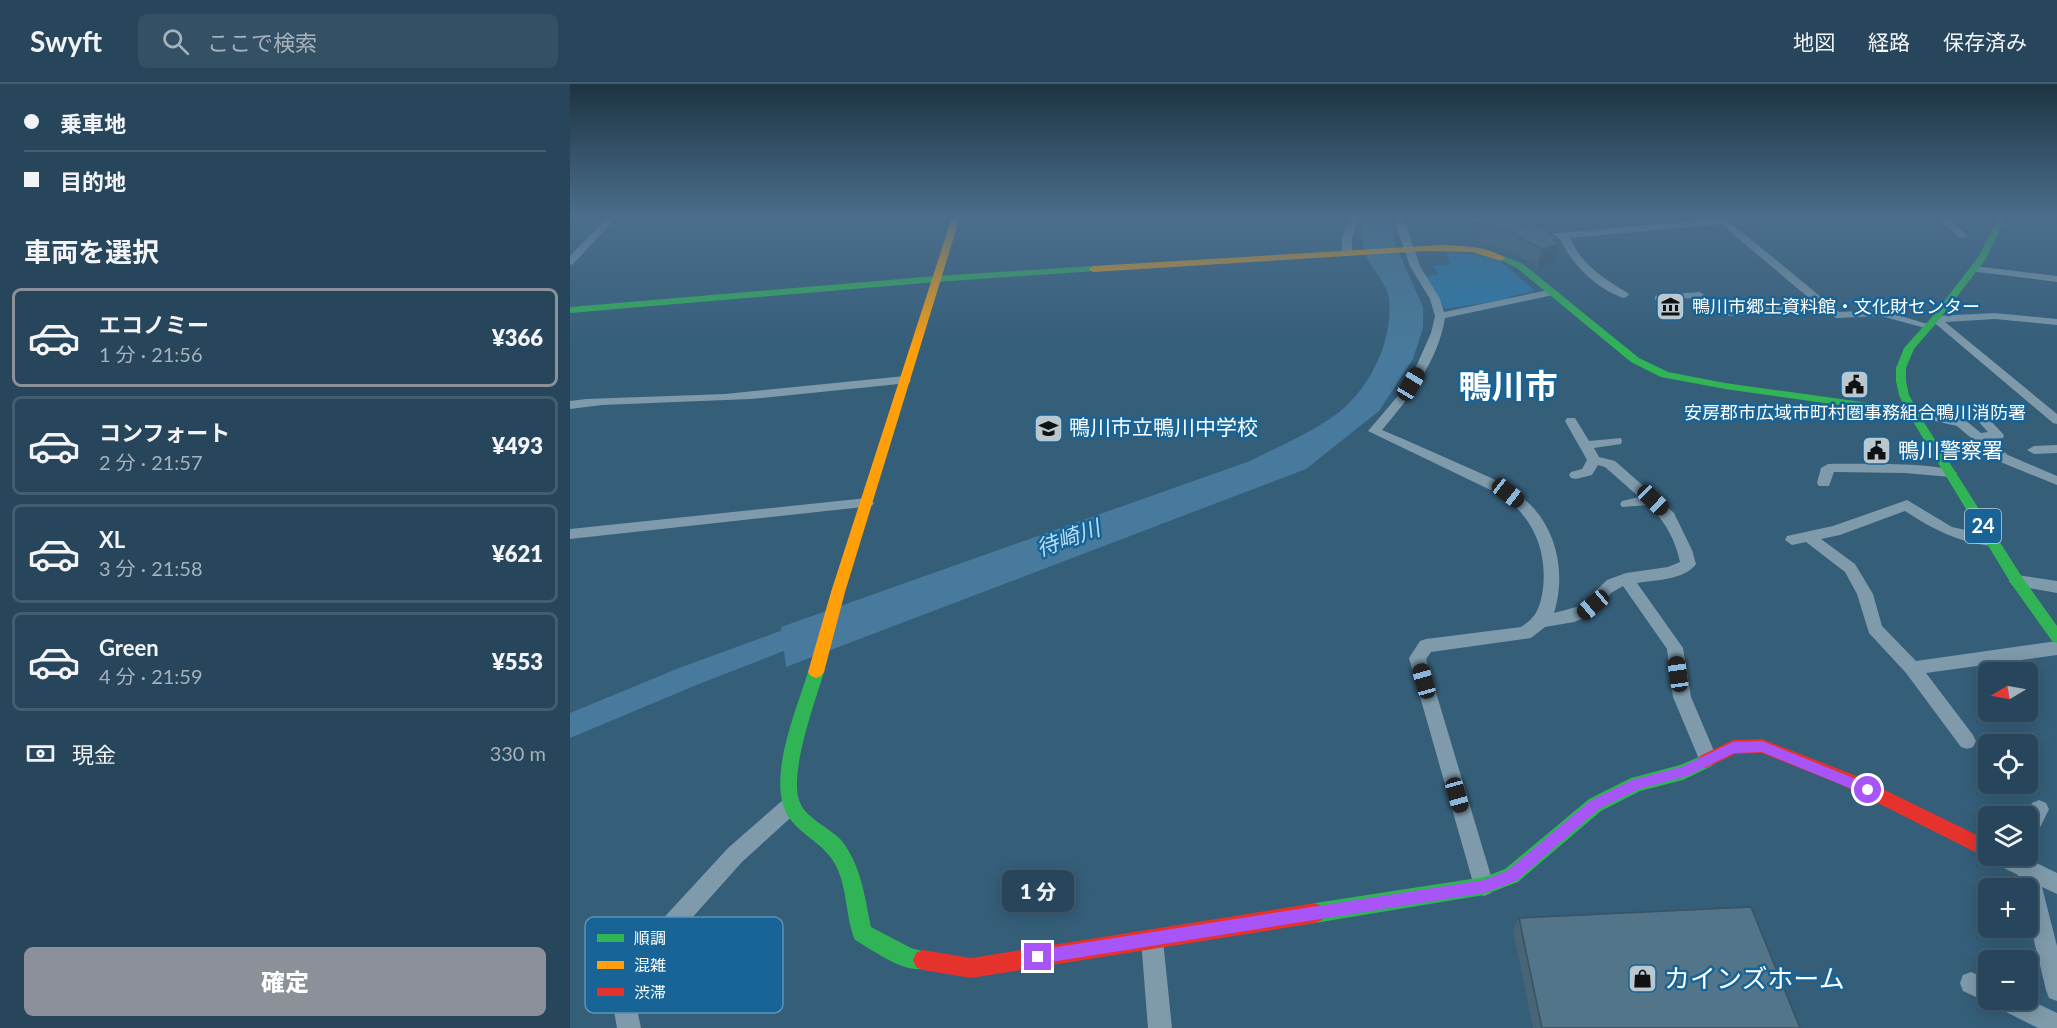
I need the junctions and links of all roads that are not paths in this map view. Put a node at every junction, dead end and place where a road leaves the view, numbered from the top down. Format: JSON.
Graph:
{"nodes":[{"id":1,"x":942,"y":261,"type":"edge"},
{"id":2,"x":1211,"y":261,"type":"edge"},
{"id":3,"x":1414,"y":261,"type":"edge"},
{"id":4,"x":1509,"y":261,"type":"edge"},
{"id":5,"x":1581,"y":261,"type":"edge"},
{"id":6,"x":1770,"y":261,"type":"edge"},
{"id":7,"x":1980,"y":261,"type":"edge"},
{"id":8,"x":1974,"y":269,"type":"junction"},
{"id":9,"x":936,"y":279,"type":"junction"},
{"id":10,"x":2057,"y":279,"type":"edge"},
{"id":11,"x":1552,"y":292,"type":"junction"},
{"id":12,"x":1624,"y":295,"type":"dead end"},
{"id":13,"x":1659,"y":298,"type":"dead end"},
{"id":14,"x":1823,"y":305,"type":"junction"},
{"id":15,"x":570,"y":310,"type":"edge"},
{"id":16,"x":1440,"y":316,"type":"junction"},
{"id":17,"x":2057,"y":322,"type":"edge"},
{"id":18,"x":1932,"y":323,"type":"junction"},
{"id":19,"x":905,"y":380,"type":"junction"},
{"id":20,"x":570,"y":405,"type":"edge"},
{"id":21,"x":1912,"y":412,"type":"junction"},
{"id":22,"x":1983,"y":420,"type":"dead end"},
{"id":23,"x":2057,"y":420,"type":"edge"},
{"id":24,"x":1571,"y":421,"type":"dead end"},
{"id":25,"x":1979,"y":437,"type":"junction"},
{"id":26,"x":1616,"y":441,"type":"dead end"},
{"id":27,"x":1586,"y":445,"type":"junction"},
{"id":28,"x":2057,"y":449,"type":"edge"},
{"id":29,"x":2034,"y":450,"type":"dead end"},
{"id":30,"x":1594,"y":460,"type":"junction"},
{"id":31,"x":1950,"y":473,"type":"junction"},
{"id":32,"x":1576,"y":475,"type":"dead end"},
{"id":33,"x":2057,"y":481,"type":"edge"},
{"id":34,"x":1824,"y":483,"type":"dead end"},
{"id":35,"x":1653,"y":500,"type":"junction"},
{"id":36,"x":867,"y":503,"type":"junction"},
{"id":37,"x":1627,"y":504,"type":"dead end"},
{"id":38,"x":570,"y":534,"type":"edge"},
{"id":39,"x":1810,"y":538,"type":"junction"},
{"id":40,"x":1792,"y":540,"type":"dead end"},
{"id":41,"x":1992,"y":541,"type":"junction"},
{"id":42,"x":1626,"y":579,"type":"junction"},
{"id":43,"x":2017,"y":581,"type":"junction"},
{"id":44,"x":2057,"y":587,"type":"edge"},
{"id":45,"x":1542,"y":621,"type":"junction"},
{"id":46,"x":2054,"y":628,"type":"edge"},
{"id":47,"x":2057,"y":648,"type":"edge"},
{"id":48,"x":1912,"y":668,"type":"junction"},
{"id":49,"x":1967,"y":741,"type":"dead end"},
{"id":50,"x":1708,"y":758,"type":"junction"},
{"id":51,"x":791,"y":805,"type":"junction"},
{"id":52,"x":1978,"y":845,"type":"edge"},
{"id":53,"x":2016,"y":866,"type":"edge"},
{"id":54,"x":2025,"y":866,"type":"edge"},
{"id":55,"x":2057,"y":884,"type":"edge"},
{"id":56,"x":1484,"y":886,"type":"junction"},
{"id":57,"x":679,"y":917,"type":"edge"},
{"id":58,"x":1152,"y":940,"type":"junction"},
{"id":59,"x":2057,"y":990,"type":"edge"},
{"id":60,"x":2026,"y":1010,"type":"edge"},
{"id":61,"x":626,"y":1013,"type":"edge"},
{"id":62,"x":2057,"y":1025,"type":"edge"},
{"id":63,"x":629,"y":1028,"type":"edge"},
{"id":64,"x":1160,"y":1028,"type":"edge"}],
"edges":[{"from":1,"to":9,"type":"street"},
{"from":2,"to":9,"type":"street"},
{"from":3,"to":16,"type":"street"},
{"from":4,"to":11,"type":"street"},
{"from":5,"to":12,"type":"street"},
{"from":6,"to":14,"type":"street"},
{"from":7,"to":8,"type":"street","number":"24"},
{"from":8,"to":10,"type":"street"},
{"from":8,"to":18,"type":"street","number":"24"},
{"from":9,"to":15,"type":"street"},
{"from":9,"to":19,"type":"street"},
{"from":11,"to":16,"type":"street"},
{"from":11,"to":21,"type":"street"},
{"from":13,"to":14,"type":"street"},
{"from":14,"to":18,"type":"street"},
{"from":16,"to":45,"type":"street"},
{"from":17,"to":18,"type":"street"},
{"from":18,"to":21,"type":"street","number":"24"},
{"from":18,"to":23,"type":"street"},
{"from":19,"to":20,"type":"street"},
{"from":19,"to":36,"type":"street"},
{"from":21,"to":25,"type":"street"},
{"from":21,"to":31,"type":"street","number":"24"},
{"from":22,"to":25,"type":"street"},
{"from":24,"to":27,"type":"street"},
{"from":25,"to":33,"type":"street"},
{"from":26,"to":27,"type":"street"},
{"from":27,"to":30,"type":"street"},
{"from":28,"to":29,"type":"street"},
{"from":30,"to":32,"type":"street"},
{"from":30,"to":35,"type":"street"},
{"from":31,"to":34,"type":"street"},
{"from":31,"to":41,"type":"street","number":"24"},
{"from":35,"to":37,"type":"street"},
{"from":35,"to":42,"type":"street"},
{"from":36,"to":38,"type":"street"},
{"from":36,"to":51,"type":"street"},
{"from":39,"to":40,"type":"street"},
{"from":39,"to":41,"type":"street"},
{"from":39,"to":48,"type":"street"},
{"from":41,"to":43,"type":"street","number":"24"},
{"from":42,"to":45,"type":"street"},
{"from":42,"to":50,"type":"street"},
{"from":43,"to":44,"type":"street"},
{"from":43,"to":46,"type":"street","number":"24"},
{"from":45,"to":56,"type":"street"},
{"from":47,"to":48,"type":"street"},
{"from":48,"to":49,"type":"street"},
{"from":50,"to":52,"type":"street"},
{"from":50,"to":56,"type":"street"},
{"from":51,"to":57,"type":"street"},
{"from":51,"to":58,"type":"street"},
{"from":53,"to":59,"type":"street"},
{"from":54,"to":55,"type":"street"},
{"from":56,"to":58,"type":"street"},
{"from":58,"to":64,"type":"street"},
{"from":60,"to":62,"type":"street"},
{"from":61,"to":63,"type":"street"}]}
